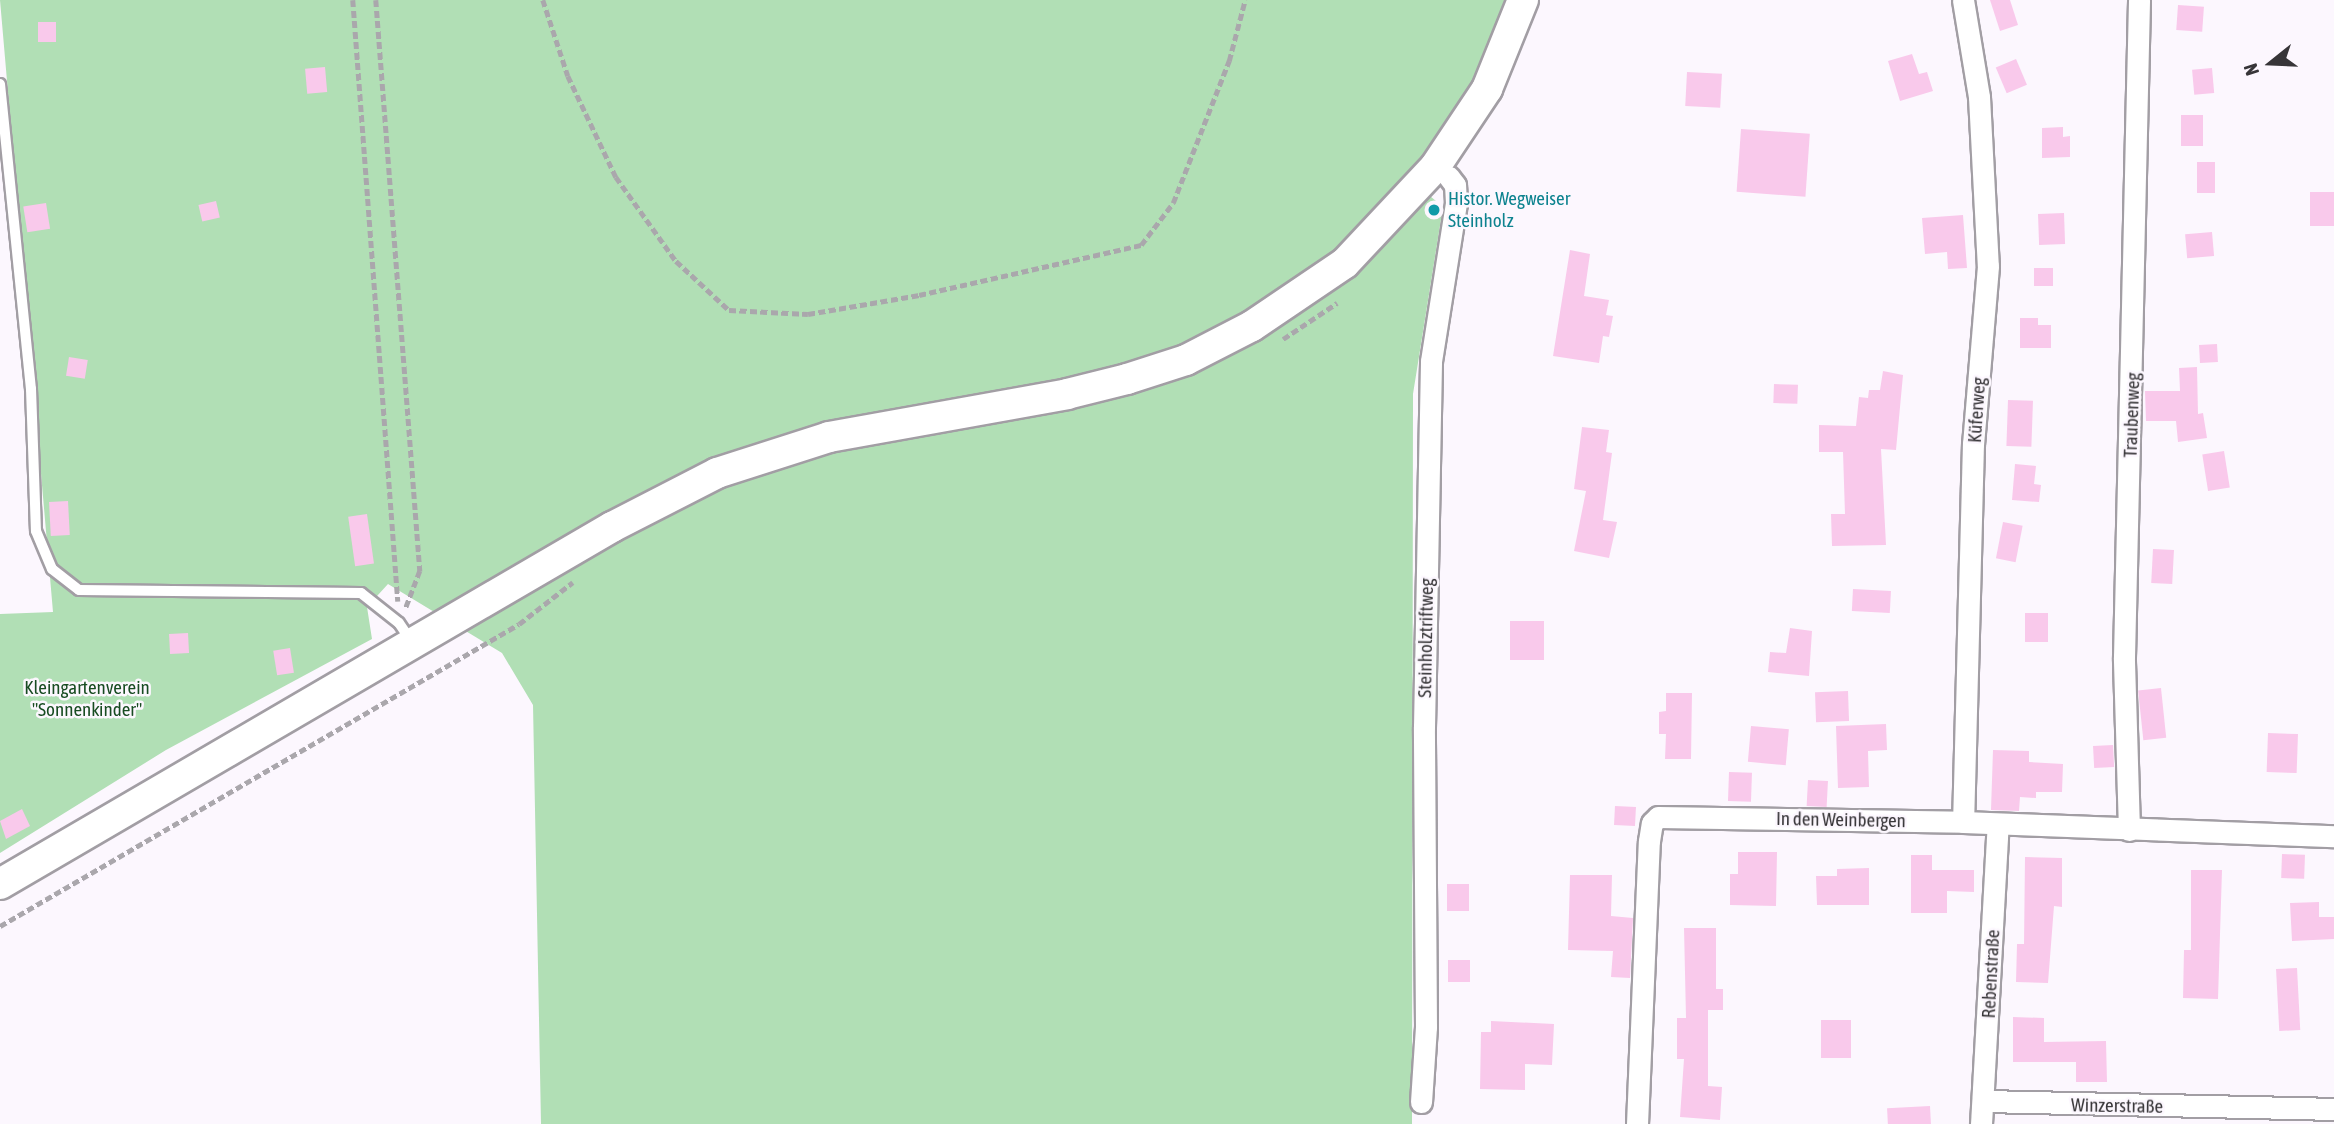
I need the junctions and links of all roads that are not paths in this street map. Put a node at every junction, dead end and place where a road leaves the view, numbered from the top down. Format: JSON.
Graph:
{"nodes":[{"id":1,"x":1523,"y":0,"type":"edge"},
{"id":2,"x":1963,"y":0,"type":"edge"},
{"id":3,"x":2139,"y":0,"type":"edge"},
{"id":4,"x":0,"y":83,"type":"edge"},
{"id":5,"x":1449,"y":177,"type":"dead end"},
{"id":6,"x":406,"y":634,"type":"junction"},
{"id":7,"x":1963,"y":822,"type":"junction"},
{"id":8,"x":1998,"y":824,"type":"junction"},
{"id":9,"x":2129,"y":830,"type":"junction"},
{"id":10,"x":2334,"y":836,"type":"edge"},
{"id":11,"x":0,"y":884,"type":"edge"},
{"id":12,"x":1984,"y":1101,"type":"junction"},
{"id":13,"x":1421,"y":1102,"type":"dead end"},
{"id":14,"x":2334,"y":1109,"type":"edge"},
{"id":15,"x":1637,"y":1124,"type":"edge"},
{"id":16,"x":1981,"y":1124,"type":"edge"}],
"edges":[{"from":1,"to":6,"type":"main road"},
{"from":2,"to":7,"type":"street","name":"Küferweg"},
{"from":3,"to":9,"type":"street","name":"Traubenweg"},
{"from":4,"to":6,"type":"lane"},
{"from":5,"to":13,"type":"street","name":"Steinholztriftweg"},
{"from":6,"to":11,"type":"main road"},
{"from":7,"to":8,"type":"street","name":"In den Weinbergen"},
{"from":7,"to":15,"type":"street","name":"In den Weinbergen"},
{"from":8,"to":9,"type":"street","name":"In den Weinbergen"},
{"from":8,"to":12,"type":"street","name":"Rebenstraße"},
{"from":9,"to":10,"type":"street","name":"In den Weinbergen"},
{"from":12,"to":14,"type":"street","name":"Winzerstraße"},
{"from":12,"to":16,"type":"street","name":"Rebenstraße"}]}
